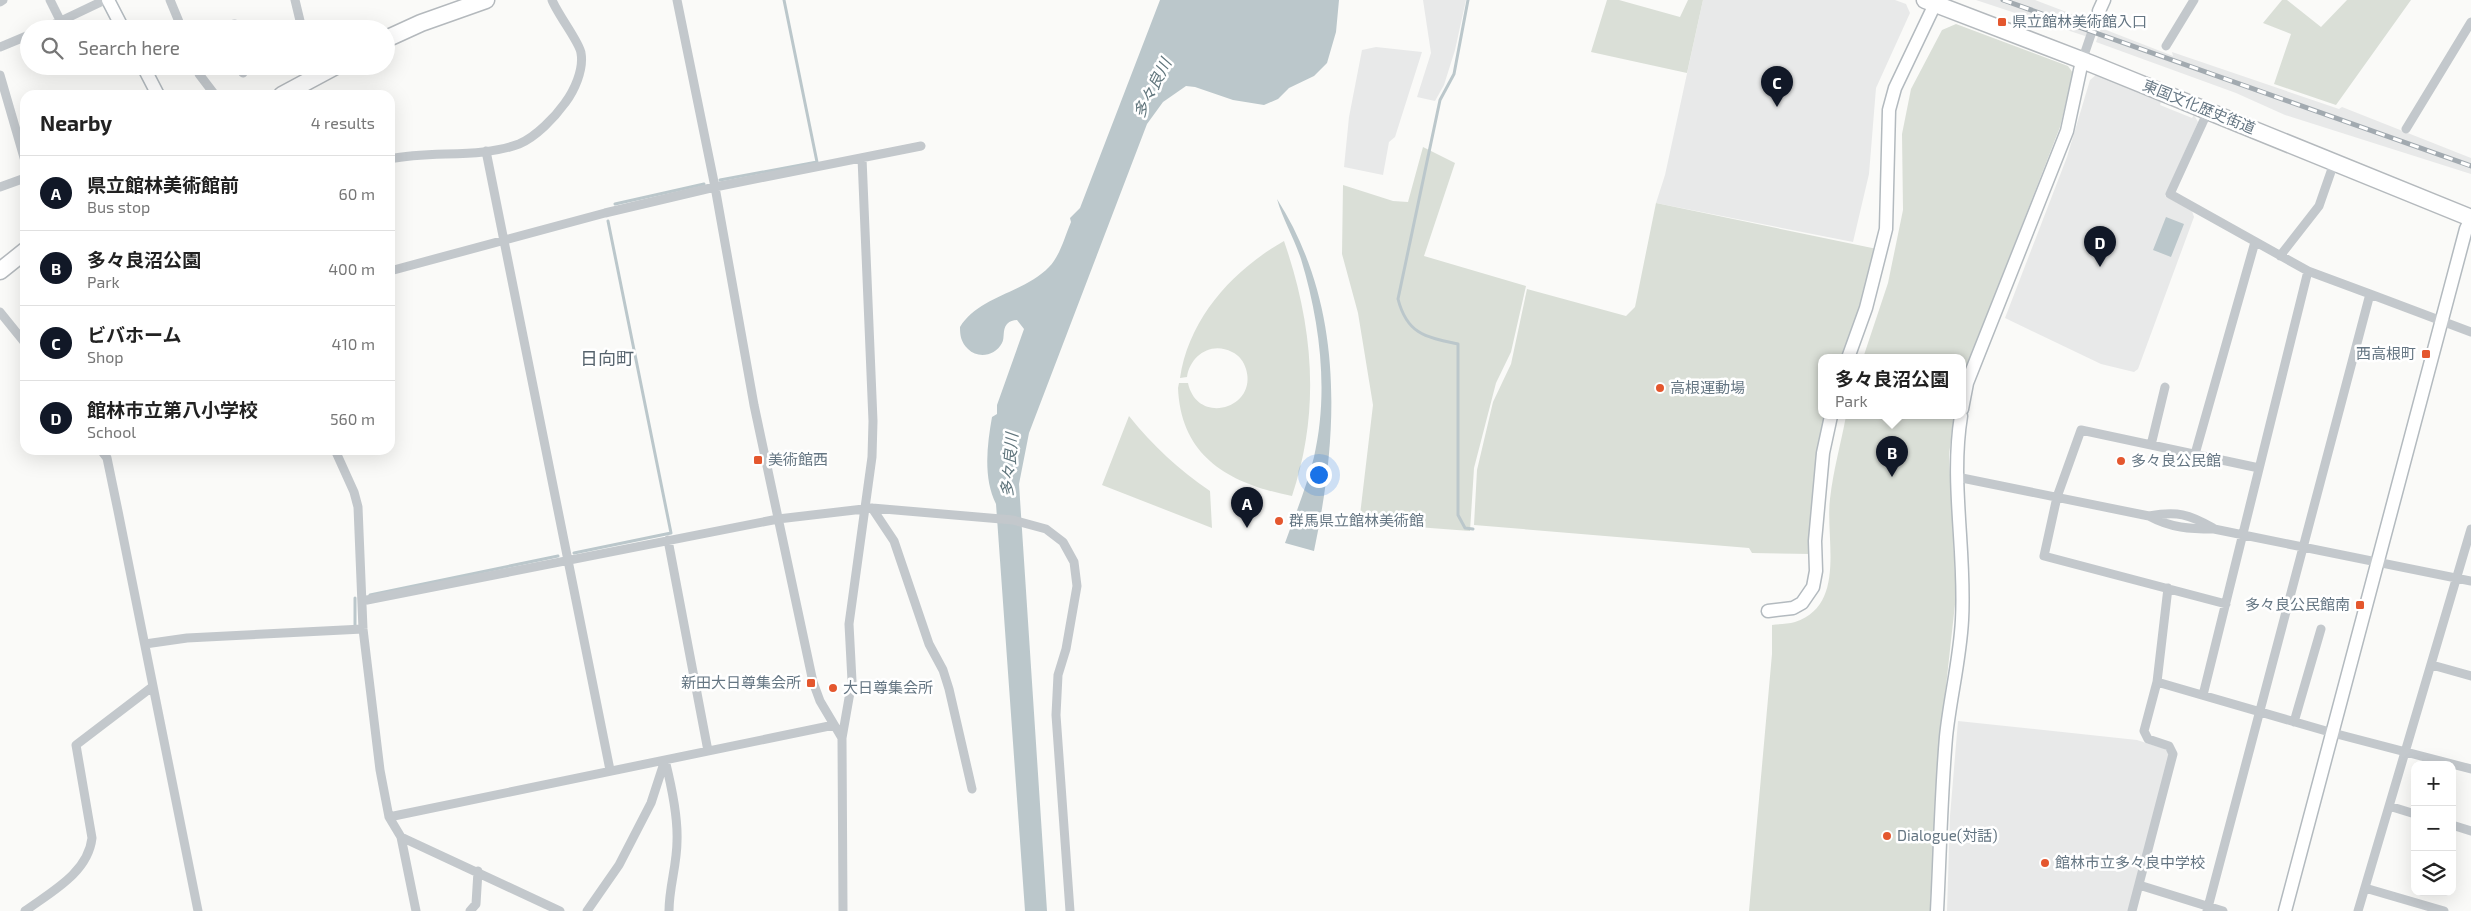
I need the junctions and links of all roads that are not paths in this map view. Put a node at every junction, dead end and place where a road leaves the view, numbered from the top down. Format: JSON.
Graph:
{"nodes":[{"id":1,"x":50,"y":0,"type":"edge"},
{"id":2,"x":106,"y":0,"type":"edge"},
{"id":3,"x":170,"y":0,"type":"edge"},
{"id":4,"x":295,"y":0,"type":"edge"},
{"id":5,"x":486,"y":0,"type":"edge"},
{"id":6,"x":552,"y":0,"type":"edge"},
{"id":7,"x":676,"y":0,"type":"edge"},
{"id":8,"x":2194,"y":0,"type":"edge"},
{"id":9,"x":1930,"y":2,"type":"edge"},
{"id":10,"x":2100,"y":4,"type":"edge"},
{"id":11,"x":60,"y":20,"type":"edge"},
{"id":12,"x":65,"y":20,"type":"edge"},
{"id":13,"x":118,"y":20,"type":"edge"},
{"id":14,"x":178,"y":20,"type":"edge"},
{"id":15,"x":300,"y":20,"type":"edge"},
{"id":16,"x":2471,"y":22,"type":"edge"},
{"id":17,"x":395,"y":35,"type":"edge"},
{"id":18,"x":20,"y":39,"type":"edge"},
{"id":19,"x":2166,"y":46,"type":"dead end"},
{"id":20,"x":0,"y":47,"type":"edge"},
{"id":21,"x":2082,"y":61,"type":"junction"},
{"id":22,"x":0,"y":75,"type":"edge"},
{"id":23,"x":148,"y":75,"type":"edge"},
{"id":24,"x":200,"y":75,"type":"edge"},
{"id":25,"x":311,"y":75,"type":"edge"},
{"id":26,"x":155,"y":90,"type":"edge"},
{"id":27,"x":211,"y":90,"type":"edge"},
{"id":28,"x":289,"y":90,"type":"edge"},
{"id":29,"x":2208,"y":111,"type":"junction"},
{"id":30,"x":2406,"y":129,"type":"dead end"},
{"id":31,"x":20,"y":145,"type":"edge"},
{"id":32,"x":921,"y":146,"type":"dead end"},
{"id":33,"x":486,"y":150,"type":"junction"},
{"id":34,"x":395,"y":158,"type":"edge"},
{"id":35,"x":862,"y":158,"type":"junction"},
{"id":36,"x":2334,"y":163,"type":"junction"},
{"id":37,"x":20,"y":180,"type":"edge"},
{"id":38,"x":0,"y":187,"type":"edge"},
{"id":39,"x":715,"y":187,"type":"junction"},
{"id":40,"x":2471,"y":218,"type":"edge"},
{"id":41,"x":504,"y":239,"type":"junction"},
{"id":42,"x":2255,"y":242,"type":"junction"},
{"id":43,"x":20,"y":255,"type":"edge"},
{"id":44,"x":2280,"y":256,"type":"junction"},
{"id":45,"x":395,"y":270,"type":"edge"},
{"id":46,"x":0,"y":271,"type":"edge"},
{"id":47,"x":2308,"y":271,"type":"junction"},
{"id":48,"x":2370,"y":294,"type":"junction"},
{"id":49,"x":0,"y":312,"type":"edge"},
{"id":50,"x":2441,"y":320,"type":"junction"},
{"id":51,"x":2471,"y":332,"type":"edge"},
{"id":52,"x":20,"y":337,"type":"edge"},
{"id":53,"x":1849,"y":354,"type":"edge"},
{"id":54,"x":2165,"y":387,"type":"dead end"},
{"id":55,"x":1966,"y":388,"type":"edge"},
{"id":56,"x":1830,"y":419,"type":"edge"},
{"id":57,"x":1960,"y":419,"type":"edge"},
{"id":58,"x":2150,"y":445,"type":"junction"},
{"id":59,"x":2195,"y":454,"type":"junction"},
{"id":60,"x":105,"y":455,"type":"edge"},
{"id":61,"x":337,"y":455,"type":"edge"},
{"id":62,"x":2259,"y":468,"type":"junction"},
{"id":63,"x":1957,"y":477,"type":"junction"},
{"id":64,"x":2057,"y":497,"type":"junction"},
{"id":65,"x":868,"y":508,"type":"junction"},
{"id":66,"x":2149,"y":516,"type":"junction"},
{"id":67,"x":778,"y":519,"type":"junction"},
{"id":68,"x":2214,"y":529,"type":"junction"},
{"id":69,"x":2471,"y":529,"type":"edge"},
{"id":70,"x":2244,"y":535,"type":"junction"},
{"id":71,"x":668,"y":540,"type":"junction"},
{"id":72,"x":2304,"y":546,"type":"junction"},
{"id":73,"x":567,"y":561,"type":"junction"},
{"id":74,"x":2379,"y":562,"type":"junction"},
{"id":75,"x":2457,"y":578,"type":"junction"},
{"id":76,"x":2471,"y":581,"type":"edge"},
{"id":77,"x":2168,"y":588,"type":"junction"},
{"id":78,"x":362,"y":601,"type":"junction"},
{"id":79,"x":2226,"y":604,"type":"junction"},
{"id":80,"x":1768,"y":611,"type":"dead end"},
{"id":81,"x":364,"y":629,"type":"junction"},
{"id":82,"x":2321,"y":629,"type":"dead end"},
{"id":83,"x":145,"y":644,"type":"junction"},
{"id":84,"x":2432,"y":665,"type":"junction"},
{"id":85,"x":2471,"y":676,"type":"edge"},
{"id":86,"x":2157,"y":682,"type":"junction"},
{"id":87,"x":152,"y":688,"type":"junction"},
{"id":88,"x":2203,"y":695,"type":"junction"},
{"id":89,"x":2259,"y":712,"type":"junction"},
{"id":90,"x":2294,"y":722,"type":"junction"},
{"id":91,"x":834,"y":726,"type":"junction"},
{"id":92,"x":2333,"y":733,"type":"junction"},
{"id":93,"x":842,"y":738,"type":"junction"},
{"id":94,"x":708,"y":751,"type":"junction"},
{"id":95,"x":2405,"y":752,"type":"junction"},
{"id":96,"x":665,"y":760,"type":"junction"},
{"id":97,"x":2470,"y":766,"type":"edge"},
{"id":98,"x":610,"y":770,"type":"junction"},
{"id":99,"x":972,"y":789,"type":"dead end"},
{"id":100,"x":2389,"y":806,"type":"junction"},
{"id":101,"x":2411,"y":813,"type":"edge"},
{"id":102,"x":389,"y":817,"type":"junction"},
{"id":103,"x":2456,"y":826,"type":"edge"},
{"id":104,"x":2471,"y":831,"type":"edge"},
{"id":105,"x":401,"y":837,"type":"junction"},
{"id":106,"x":478,"y":871,"type":"junction"},
{"id":107,"x":2139,"y":885,"type":"junction"},
{"id":108,"x":2365,"y":888,"type":"junction"},
{"id":109,"x":2208,"y":908,"type":"edge"},
{"id":110,"x":25,"y":911,"type":"edge"},
{"id":111,"x":198,"y":911,"type":"edge"},
{"id":112,"x":416,"y":911,"type":"edge"},
{"id":113,"x":470,"y":911,"type":"edge"},
{"id":114,"x":560,"y":911,"type":"edge"},
{"id":115,"x":587,"y":911,"type":"edge"},
{"id":116,"x":669,"y":911,"type":"edge"},
{"id":117,"x":843,"y":911,"type":"edge"},
{"id":118,"x":1070,"y":911,"type":"edge"},
{"id":119,"x":1937,"y":911,"type":"edge"},
{"id":120,"x":2132,"y":911,"type":"edge"},
{"id":121,"x":2223,"y":911,"type":"edge"},
{"id":122,"x":2285,"y":911,"type":"edge"},
{"id":123,"x":2358,"y":911,"type":"edge"},
{"id":124,"x":2444,"y":911,"type":"edge"}],
"edges":[{"from":1,"to":11,"type":"street"},
{"from":2,"to":12,"type":"street"},
{"from":2,"to":13,"type":"street"},
{"from":3,"to":14,"type":"street"},
{"from":4,"to":15,"type":"street"},
{"from":5,"to":17,"type":"highway"},
{"from":6,"to":33,"type":"street"},
{"from":7,"to":39,"type":"street"},
{"from":8,"to":19,"type":"street"},
{"from":9,"to":21,"type":"highway","name":"東国文化歴史街道"},
{"from":9,"to":53,"type":"street"},
{"from":10,"to":21,"type":"street"},
{"from":16,"to":30,"type":"street"},
{"from":18,"to":20,"type":"street"},
{"from":21,"to":29,"type":"highway","name":"東国文化歴史街道"},
{"from":21,"to":55,"type":"street"},
{"from":22,"to":31,"type":"street"},
{"from":23,"to":26,"type":"street"},
{"from":24,"to":27,"type":"street"},
{"from":25,"to":28,"type":"highway"},
{"from":29,"to":36,"type":"highway","name":"東国文化歴史街道"},
{"from":29,"to":42,"type":"street"},
{"from":32,"to":35,"type":"street"},
{"from":33,"to":34,"type":"street"},
{"from":33,"to":41,"type":"street"},
{"from":35,"to":39,"type":"street"},
{"from":35,"to":65,"type":"street"},
{"from":36,"to":40,"type":"highway","name":"東国文化歴史街道"},
{"from":36,"to":44,"type":"street"},
{"from":37,"to":38,"type":"street"},
{"from":39,"to":41,"type":"street"},
{"from":39,"to":67,"type":"street"},
{"from":40,"to":50,"type":"street"},
{"from":41,"to":45,"type":"street"},
{"from":41,"to":73,"type":"street"},
{"from":42,"to":44,"type":"street"},
{"from":42,"to":59,"type":"street"},
{"from":43,"to":46,"type":"highway"},
{"from":44,"to":47,"type":"street"},
{"from":47,"to":48,"type":"street"},
{"from":47,"to":62,"type":"street"},
{"from":48,"to":50,"type":"street"},
{"from":48,"to":72,"type":"street"},
{"from":49,"to":52,"type":"street"},
{"from":50,"to":51,"type":"street"},
{"from":50,"to":74,"type":"street"},
{"from":54,"to":58,"type":"street"},
{"from":56,"to":80,"type":"street"},
{"from":57,"to":63,"type":"street"},
{"from":58,"to":59,"type":"street"},
{"from":58,"to":64,"type":"street"},
{"from":59,"to":62,"type":"street"},
{"from":60,"to":83,"type":"street"},
{"from":61,"to":78,"type":"street"},
{"from":62,"to":70,"type":"street"},
{"from":63,"to":64,"type":"street"},
{"from":63,"to":119,"type":"street"},
{"from":64,"to":66,"type":"street"},
{"from":64,"to":77,"type":"street"},
{"from":65,"to":67,"type":"street"},
{"from":65,"to":93,"type":"street"},
{"from":65,"to":99,"type":"street"},
{"from":65,"to":118,"type":"street"},
{"from":66,"to":68,"type":"street"},
{"from":66,"to":68,"type":"street"},
{"from":67,"to":71,"type":"street"},
{"from":67,"to":91,"type":"street"},
{"from":68,"to":70,"type":"street"},
{"from":69,"to":75,"type":"street"},
{"from":70,"to":72,"type":"street"},
{"from":70,"to":79,"type":"street"},
{"from":71,"to":73,"type":"street"},
{"from":71,"to":94,"type":"street"},
{"from":72,"to":74,"type":"street"},
{"from":72,"to":89,"type":"street"},
{"from":73,"to":78,"type":"street"},
{"from":73,"to":98,"type":"street"},
{"from":74,"to":75,"type":"street"},
{"from":74,"to":92,"type":"street"},
{"from":75,"to":76,"type":"street"},
{"from":75,"to":84,"type":"street"},
{"from":77,"to":79,"type":"street"},
{"from":77,"to":86,"type":"street"},
{"from":78,"to":81,"type":"street"},
{"from":79,"to":88,"type":"street"},
{"from":81,"to":83,"type":"street"},
{"from":81,"to":102,"type":"street"},
{"from":82,"to":90,"type":"street"},
{"from":83,"to":87,"type":"street"},
{"from":84,"to":85,"type":"street"},
{"from":84,"to":95,"type":"street"},
{"from":86,"to":88,"type":"street"},
{"from":86,"to":107,"type":"street"},
{"from":87,"to":110,"type":"street"},
{"from":87,"to":111,"type":"street"},
{"from":88,"to":89,"type":"street"},
{"from":89,"to":90,"type":"street"},
{"from":89,"to":109,"type":"street"},
{"from":90,"to":92,"type":"street"},
{"from":91,"to":93,"type":"street"},
{"from":91,"to":94,"type":"street"},
{"from":92,"to":95,"type":"street"},
{"from":92,"to":122,"type":"street"},
{"from":93,"to":117,"type":"street"},
{"from":94,"to":96,"type":"street"},
{"from":95,"to":97,"type":"street"},
{"from":95,"to":100,"type":"street"},
{"from":96,"to":98,"type":"street"},
{"from":96,"to":115,"type":"street"},
{"from":96,"to":116,"type":"street"},
{"from":98,"to":102,"type":"street"},
{"from":100,"to":101,"type":"street"},
{"from":100,"to":108,"type":"street"},
{"from":102,"to":105,"type":"street"},
{"from":103,"to":104,"type":"street"},
{"from":105,"to":106,"type":"street"},
{"from":105,"to":112,"type":"street"},
{"from":106,"to":113,"type":"street"},
{"from":106,"to":114,"type":"street"},
{"from":107,"to":109,"type":"street"},
{"from":107,"to":120,"type":"street"},
{"from":108,"to":123,"type":"street"},
{"from":108,"to":124,"type":"street"},
{"from":109,"to":121,"type":"street"}]}
